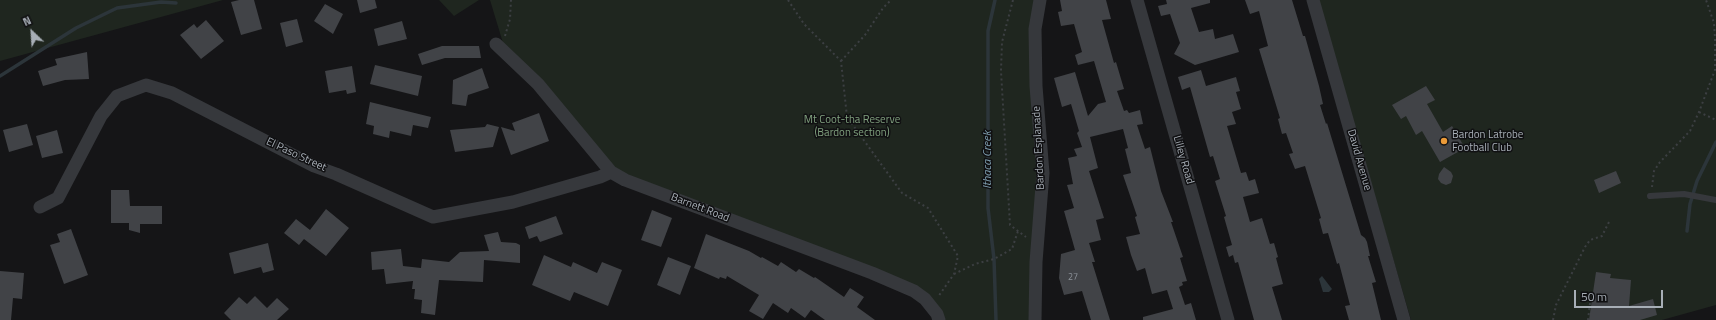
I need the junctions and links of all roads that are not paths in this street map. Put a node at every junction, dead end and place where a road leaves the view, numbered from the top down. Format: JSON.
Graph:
{"nodes":[{"id":1,"x":1040,"y":0,"type":"edge"},
{"id":2,"x":1137,"y":0,"type":"edge"},
{"id":3,"x":1313,"y":0,"type":"edge"},
{"id":4,"x":499,"y":46,"type":"road end"},
{"id":5,"x":611,"y":172,"type":"junction"},
{"id":6,"x":1650,"y":196,"type":"road end"},
{"id":7,"x":1716,"y":200,"type":"edge"},
{"id":8,"x":40,"y":207,"type":"dead end"},
{"id":9,"x":939,"y":320,"type":"edge"},
{"id":10,"x":1035,"y":320,"type":"edge"},
{"id":11,"x":1228,"y":320,"type":"edge"},
{"id":12,"x":1404,"y":320,"type":"edge"}],
"edges":[{"from":1,"to":10,"type":"street","name":"Bardon Esplanade"},
{"from":2,"to":11,"type":"street","name":"Lilley Road"},
{"from":3,"to":12,"type":"street","name":"David Avenue"},
{"from":4,"to":5,"type":"street","name":"Barnett Road"},
{"from":5,"to":8,"type":"street","name":"El Paso Street"},
{"from":5,"to":9,"type":"street","name":"Barnett Road"},
{"from":6,"to":7,"type":"lane"}]}
